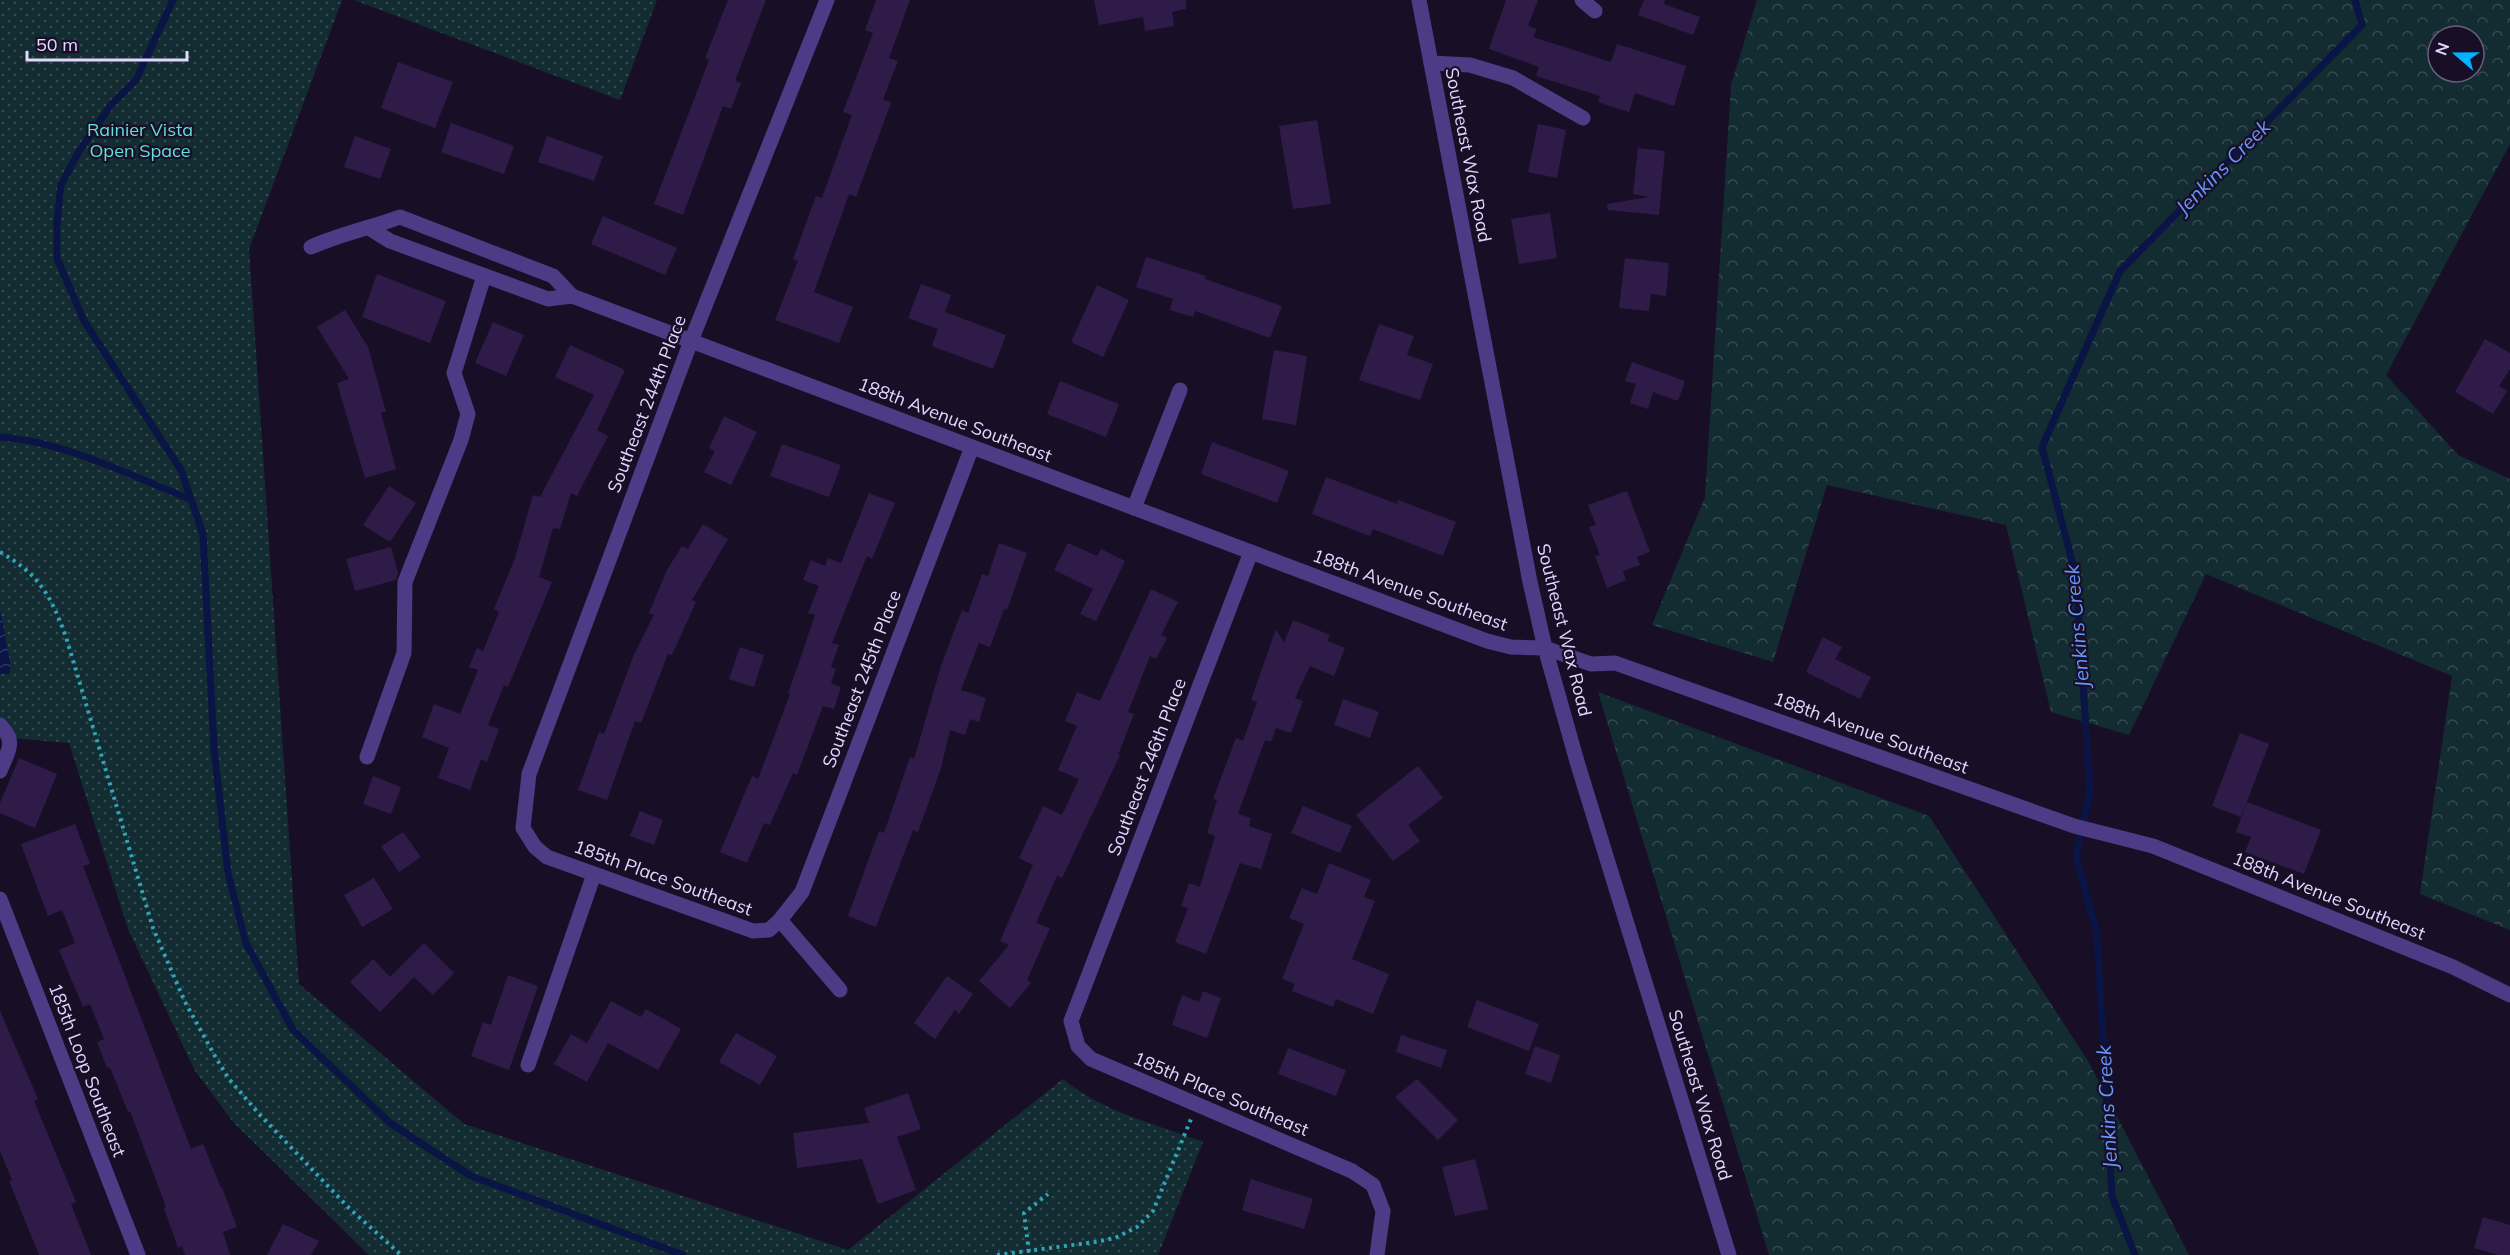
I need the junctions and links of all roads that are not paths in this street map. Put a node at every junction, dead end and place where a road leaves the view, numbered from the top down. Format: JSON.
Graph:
{"nodes":[{"id":1,"x":827,"y":0,"type":"edge"},
{"id":2,"x":1419,"y":0,"type":"edge"},
{"id":3,"x":1582,"y":0,"type":"edge"},
{"id":4,"x":1595,"y":11,"type":"dead end"},
{"id":5,"x":1431,"y":63,"type":"junction"},
{"id":6,"x":1584,"y":118,"type":"dead end"},
{"id":7,"x":369,"y":228,"type":"junction"},
{"id":8,"x":311,"y":247,"type":"dead end"},
{"id":9,"x":484,"y":276,"type":"junction"},
{"id":10,"x":572,"y":296,"type":"junction"},
{"id":11,"x":691,"y":341,"type":"junction"},
{"id":12,"x":1180,"y":390,"type":"dead end"},
{"id":13,"x":972,"y":447,"type":"junction"},
{"id":14,"x":1134,"y":508,"type":"junction"},
{"id":15,"x":1251,"y":552,"type":"junction"},
{"id":16,"x":1545,"y":648,"type":"junction"},
{"id":17,"x":0,"y":725,"type":"edge"},
{"id":18,"x":367,"y":757,"type":"dead end"},
{"id":19,"x":0,"y":771,"type":"edge"},
{"id":20,"x":523,"y":828,"type":"joint"},
{"id":21,"x":594,"y":874,"type":"junction"},
{"id":22,"x":0,"y":899,"type":"edge"},
{"id":23,"x":780,"y":920,"type":"junction"},
{"id":24,"x":840,"y":990,"type":"dead end"},
{"id":25,"x":2510,"y":994,"type":"edge"},
{"id":26,"x":1080,"y":996,"type":"joint"},
{"id":27,"x":528,"y":1065,"type":"dead end"},
{"id":28,"x":138,"y":1255,"type":"edge"},
{"id":29,"x":1377,"y":1255,"type":"edge"},
{"id":30,"x":1729,"y":1255,"type":"edge"}],
"edges":[{"from":1,"to":11,"type":"street","name":"Southeast 244th Place"},
{"from":2,"to":5,"type":"street","name":"Southeast Wax Road"},
{"from":3,"to":4,"type":"street"},
{"from":5,"to":6,"type":"street"},
{"from":5,"to":16,"type":"street","name":"Southeast Wax Road"},
{"from":7,"to":8,"type":"street","name":"188th Avenue Southeast"},
{"from":7,"to":9,"type":"street","name":"188th Avenue Southeast"},
{"from":7,"to":10,"type":"street","name":"188th Avenue Southeast"},
{"from":9,"to":10,"type":"street","name":"188th Avenue Southeast"},
{"from":9,"to":18,"type":"street"},
{"from":10,"to":11,"type":"street","name":"188th Avenue Southeast"},
{"from":11,"to":13,"type":"street","name":"188th Avenue Southeast"},
{"from":11,"to":20,"type":"street","name":"Southeast 244th Place"},
{"from":12,"to":14,"type":"street"},
{"from":13,"to":14,"type":"street","name":"188th Avenue Southeast"},
{"from":13,"to":23,"type":"street","name":"Southeast 245th Place"},
{"from":14,"to":15,"type":"street","name":"188th Avenue Southeast"},
{"from":15,"to":16,"type":"street","name":"188th Avenue Southeast"},
{"from":15,"to":26,"type":"street","name":"Southeast 246th Place"},
{"from":16,"to":25,"type":"street","name":"188th Avenue Southeast"},
{"from":16,"to":30,"type":"street","name":"Southeast Wax Road"},
{"from":17,"to":19,"type":"street"},
{"from":20,"to":21,"type":"street","name":"185th Place Southeast"},
{"from":21,"to":23,"type":"street","name":"185th Place Southeast"},
{"from":21,"to":27,"type":"street"},
{"from":22,"to":28,"type":"street","name":"185th Loop Southeast"},
{"from":23,"to":24,"type":"street"},
{"from":26,"to":29,"type":"street","name":"185th Place Southeast"}]}
